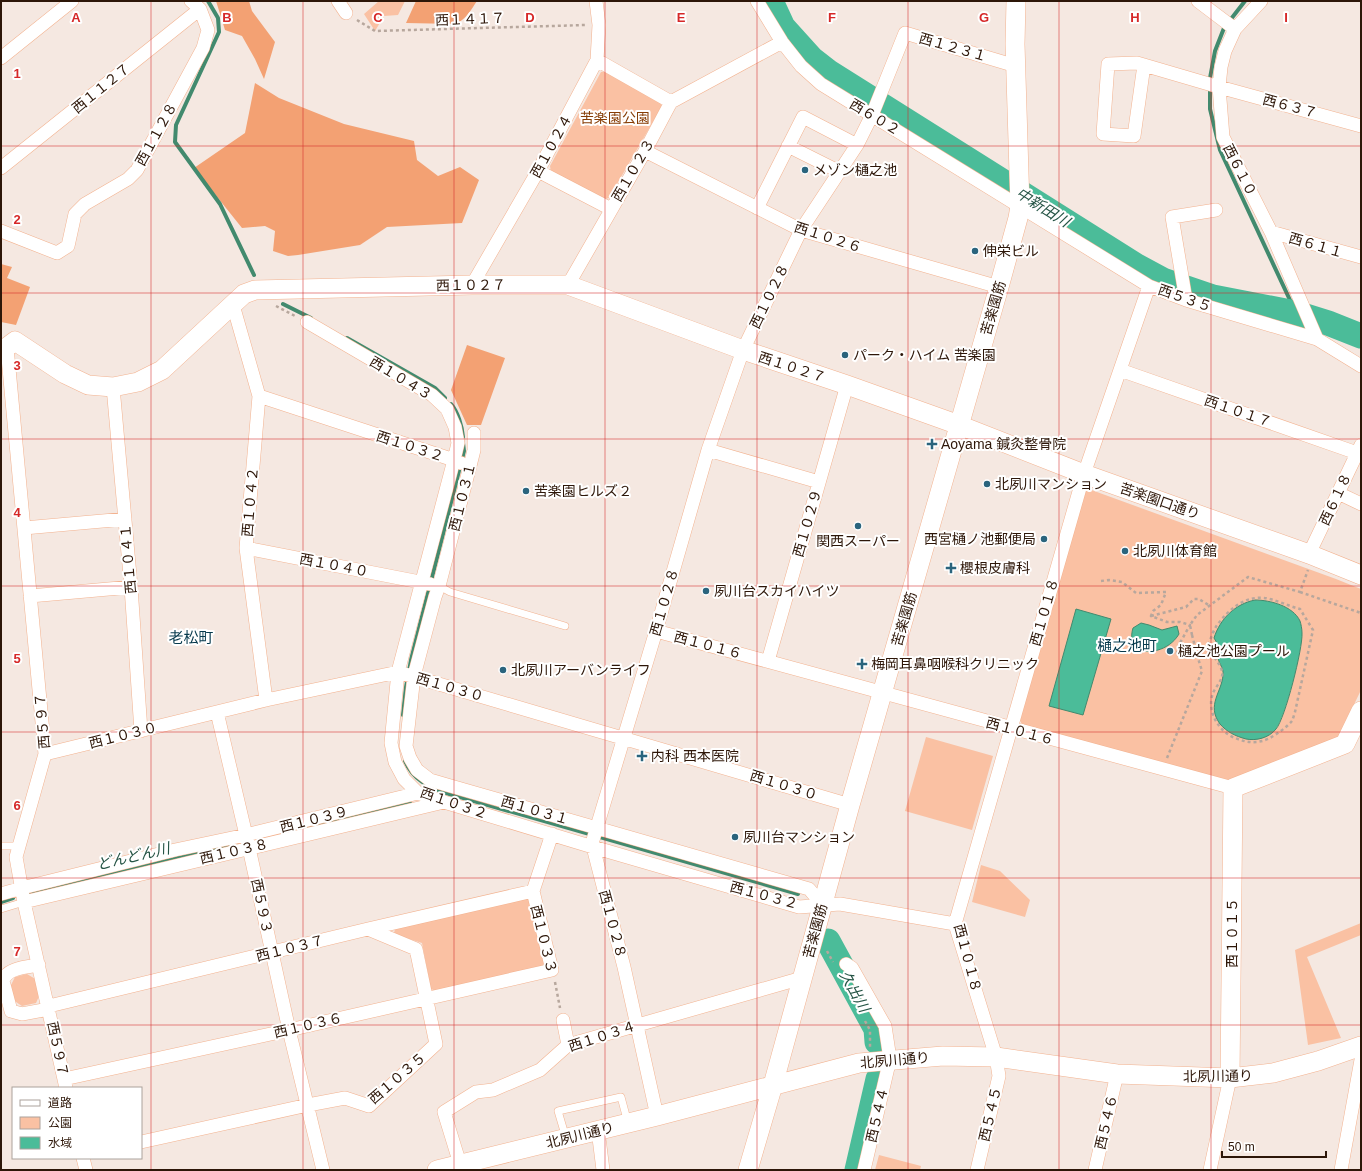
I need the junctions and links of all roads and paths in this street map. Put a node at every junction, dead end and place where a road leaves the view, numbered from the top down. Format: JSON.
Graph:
{"nodes":[{"id":1,"x":72,"y":1,"type":"edge"},
{"id":2,"x":338,"y":1,"type":"edge"},
{"id":3,"x":596,"y":1,"type":"edge"},
{"id":4,"x":757,"y":1,"type":"edge"},
{"id":5,"x":1016,"y":1,"type":"edge"},
{"id":6,"x":1198,"y":1,"type":"edge"},
{"id":7,"x":1261,"y":1,"type":"edge"},
{"id":8,"x":196,"y":5,"type":"edge"},
{"id":9,"x":346,"y":13,"type":"joint"},
{"id":10,"x":599,"y":25,"type":"junction"},
{"id":11,"x":1230,"y":26,"type":"junction"},
{"id":12,"x":782,"y":42,"type":"junction"},
{"id":13,"x":1,"y":58,"type":"edge"},
{"id":14,"x":597,"y":60,"type":"junction"},
{"id":15,"x":1144,"y":65,"type":"junction"},
{"id":16,"x":1016,"y":66,"type":"junction"},
{"id":17,"x":1214,"y":85,"type":"junction"},
{"id":18,"x":671,"y":102,"type":"junction"},
{"id":19,"x":872,"y":115,"type":"junction"},
{"id":20,"x":1361,"y":126,"type":"edge"},
{"id":21,"x":857,"y":145,"type":"junction"},
{"id":22,"x":788,"y":146,"type":"junction"},
{"id":23,"x":645,"y":150,"type":"junction"},
{"id":24,"x":1,"y":168,"type":"edge"},
{"id":25,"x":538,"y":171,"type":"junction"},
{"id":26,"x":840,"y":172,"type":"junction"},
{"id":27,"x":1019,"y":203,"type":"junction"},
{"id":28,"x":757,"y":208,"type":"junction"},
{"id":29,"x":611,"y":209,"type":"junction"},
{"id":30,"x":1216,"y":210,"type":"dead end"},
{"id":31,"x":801,"y":230,"type":"junction"},
{"id":32,"x":1,"y":231,"type":"edge"},
{"id":33,"x":1271,"y":232,"type":"junction"},
{"id":34,"x":1361,"y":257,"type":"edge"},
{"id":35,"x":472,"y":285,"type":"junction"},
{"id":36,"x":568,"y":285,"type":"junction"},
{"id":37,"x":1150,"y":286,"type":"junction"},
{"id":38,"x":999,"y":287,"type":"junction"},
{"id":39,"x":1186,"y":300,"type":"junction"},
{"id":40,"x":233,"y":306,"type":"junction"},
{"id":41,"x":307,"y":322,"type":"dead end"},
{"id":42,"x":1317,"y":339,"type":"junction"},
{"id":43,"x":7,"y":347,"type":"joint"},
{"id":44,"x":743,"y":350,"type":"junction"},
{"id":45,"x":1361,"y":366,"type":"edge"},
{"id":46,"x":1120,"y":370,"type":"junction"},
{"id":47,"x":847,"y":385,"type":"junction"},
{"id":48,"x":113,"y":387,"type":"junction"},
{"id":49,"x":259,"y":396,"type":"junction"},
{"id":50,"x":959,"y":425,"type":"junction"},
{"id":51,"x":474,"y":433,"type":"dead end"},
{"id":52,"x":1359,"y":449,"type":"edge"},
{"id":53,"x":708,"y":450,"type":"junction"},
{"id":54,"x":454,"y":460,"type":"junction"},
{"id":55,"x":470,"y":466,"type":"junction"},
{"id":56,"x":1084,"y":474,"type":"junction"},
{"id":57,"x":819,"y":482,"type":"junction"},
{"id":58,"x":1338,"y":493,"type":"junction"},
{"id":59,"x":1361,"y":504,"type":"edge"},
{"id":60,"x":125,"y":519,"type":"junction"},
{"id":61,"x":24,"y":528,"type":"junction"},
{"id":62,"x":246,"y":548,"type":"junction"},
{"id":63,"x":1309,"y":560,"type":"junction"},
{"id":64,"x":1361,"y":575,"type":"edge"},
{"id":65,"x":1101,"y":581,"type":"dead end"},
{"id":66,"x":422,"y":583,"type":"junction"},
{"id":67,"x":439,"y":586,"type":"junction"},
{"id":68,"x":131,"y":587,"type":"junction"},
{"id":69,"x":1300,"y":592,"type":"junction"},
{"id":70,"x":30,"y":596,"type":"junction"},
{"id":71,"x":1210,"y":606,"type":"junction"},
{"id":72,"x":1361,"y":613,"type":"edge"},
{"id":73,"x":1150,"y":616,"type":"junction"},
{"id":74,"x":1190,"y":624,"type":"junction"},
{"id":75,"x":564,"y":626,"type":"dead end"},
{"id":76,"x":656,"y":631,"type":"junction"},
{"id":77,"x":1208,"y":648,"type":"junction"},
{"id":78,"x":768,"y":662,"type":"junction"},
{"id":79,"x":398,"y":672,"type":"junction"},
{"id":80,"x":414,"y":676,"type":"junction"},
{"id":81,"x":882,"y":693,"type":"junction"},
{"id":82,"x":266,"y":700,"type":"junction"},
{"id":83,"x":1361,"y":711,"type":"edge"},
{"id":84,"x":217,"y":712,"type":"junction"},
{"id":85,"x":1011,"y":728,"type":"junction"},
{"id":86,"x":141,"y":730,"type":"junction"},
{"id":87,"x":624,"y":738,"type":"junction"},
{"id":88,"x":45,"y":754,"type":"junction"},
{"id":89,"x":1162,"y":769,"type":"junction"},
{"id":90,"x":1233,"y":788,"type":"junction"},
{"id":91,"x":418,"y":793,"type":"junction"},
{"id":92,"x":444,"y":802,"type":"junction"},
{"id":93,"x":850,"y":804,"type":"junction"},
{"id":94,"x":552,"y":834,"type":"junction"},
{"id":95,"x":594,"y":836,"type":"junction"},
{"id":96,"x":248,"y":841,"type":"junction"},
{"id":97,"x":1,"y":846,"type":"edge"},
{"id":98,"x":19,"y":846,"type":"junction"},
{"id":99,"x":22,"y":888,"type":"junction"},
{"id":100,"x":533,"y":891,"type":"junction"},
{"id":101,"x":1,"y":894,"type":"edge"},
{"id":102,"x":24,"y":902,"type":"junction"},
{"id":103,"x":822,"y":904,"type":"junction"},
{"id":104,"x":1,"y":909,"type":"edge"},
{"id":105,"x":955,"y":924,"type":"junction"},
{"id":106,"x":368,"y":929,"type":"junction"},
{"id":107,"x":825,"y":948,"type":"dead end"},
{"id":108,"x":271,"y":952,"type":"junction"},
{"id":109,"x":39,"y":965,"type":"junction"},
{"id":110,"x":842,"y":966,"type":"joint"},
{"id":111,"x":552,"y":970,"type":"junction"},
{"id":112,"x":3,"y":976,"type":"edge"},
{"id":113,"x":802,"y":978,"type":"junction"},
{"id":114,"x":427,"y":999,"type":"junction"},
{"id":115,"x":49,"y":1008,"type":"junction"},
{"id":116,"x":863,"y":1017,"type":"dead end"},
{"id":117,"x":563,"y":1020,"type":"joint"},
{"id":118,"x":637,"y":1025,"type":"junction"},
{"id":119,"x":288,"y":1030,"type":"junction"},
{"id":120,"x":568,"y":1045,"type":"junction"},
{"id":121,"x":1361,"y":1046,"type":"edge"},
{"id":122,"x":870,"y":1049,"type":"dead end"},
{"id":123,"x":996,"y":1057,"type":"junction"},
{"id":124,"x":890,"y":1059,"type":"junction"},
{"id":125,"x":1361,"y":1060,"type":"edge"},
{"id":126,"x":1117,"y":1074,"type":"junction"},
{"id":127,"x":1230,"y":1078,"type":"junction"},
{"id":128,"x":65,"y":1083,"type":"edge"},
{"id":129,"x":773,"y":1085,"type":"junction"},
{"id":130,"x":308,"y":1104,"type":"junction"},
{"id":131,"x":657,"y":1116,"type":"junction"},
{"id":132,"x":628,"y":1123,"type":"junction"},
{"id":133,"x":598,"y":1130,"type":"junction"},
{"id":134,"x":566,"y":1138,"type":"junction"},
{"id":135,"x":142,"y":1142,"type":"edge"},
{"id":136,"x":83,"y":1159,"type":"edge"},
{"id":137,"x":460,"y":1164,"type":"junction"},
{"id":138,"x":86,"y":1170,"type":"edge"},
{"id":139,"x":323,"y":1170,"type":"edge"},
{"id":140,"x":437,"y":1170,"type":"edge"},
{"id":141,"x":603,"y":1170,"type":"edge"},
{"id":142,"x":748,"y":1170,"type":"edge"},
{"id":143,"x":864,"y":1170,"type":"edge"},
{"id":144,"x":977,"y":1170,"type":"edge"},
{"id":145,"x":1095,"y":1170,"type":"edge"},
{"id":146,"x":1210,"y":1170,"type":"edge"},
{"id":147,"x":1341,"y":1170,"type":"edge"}],
"edges":[{"from":1,"to":13,"type":"street"},
{"from":2,"to":9,"type":"street"},
{"from":3,"to":10,"type":"street"},
{"from":4,"to":12,"type":"street","name":"西６０２"},
{"from":5,"to":16,"type":"street"},
{"from":6,"to":11,"type":"street"},
{"from":7,"to":11,"type":"street","name":"西６１０"},
{"from":8,"to":24,"type":"street","name":"西１１２７"},
{"from":8,"to":32,"type":"street","name":"西１１２８"},
{"from":9,"to":10,"type":"path","name":"西１４１７"},
{"from":10,"to":14,"type":"street"},
{"from":11,"to":17,"type":"street","name":"西６１０"},
{"from":12,"to":18,"type":"street"},
{"from":12,"to":19,"type":"street","name":"西６０２"},
{"from":14,"to":18,"type":"street"},
{"from":14,"to":25,"type":"street","name":"西１０２４"},
{"from":15,"to":15,"type":"street","name":"西６３７"},
{"from":15,"to":17,"type":"street","name":"西６３７"},
{"from":16,"to":19,"type":"street","name":"西１２３１"},
{"from":16,"to":27,"type":"street","name":"苦楽園筋"},
{"from":17,"to":20,"type":"street","name":"西６３７"},
{"from":17,"to":33,"type":"street","name":"西６１０"},
{"from":18,"to":23,"type":"street","name":"西１０２３"},
{"from":19,"to":21,"type":"street","name":"西１０２８"},
{"from":19,"to":27,"type":"street","name":"西６０２"},
{"from":21,"to":22,"type":"street"},
{"from":21,"to":26,"type":"street","name":"西１０２８"},
{"from":22,"to":26,"type":"street"},
{"from":22,"to":28,"type":"street"},
{"from":23,"to":28,"type":"street","name":"西１０２６"},
{"from":23,"to":29,"type":"street","name":"西１０２３"},
{"from":25,"to":29,"type":"street"},
{"from":25,"to":35,"type":"street","name":"西１０２４"},
{"from":26,"to":31,"type":"street","name":"西１０２８"},
{"from":27,"to":37,"type":"street","name":"西５３５"},
{"from":27,"to":38,"type":"street","name":"苦楽園筋"},
{"from":28,"to":31,"type":"street","name":"西１０２６"},
{"from":29,"to":36,"type":"street","name":"西１０２３"},
{"from":30,"to":39,"type":"street"},
{"from":31,"to":38,"type":"street","name":"西１０２６"},
{"from":31,"to":44,"type":"street","name":"西１０２８"},
{"from":33,"to":34,"type":"street","name":"西６１１"},
{"from":33,"to":42,"type":"street","name":"西６１０"},
{"from":35,"to":36,"type":"street","name":"西１０２７"},
{"from":35,"to":40,"type":"street","name":"西１０２７"},
{"from":36,"to":44,"type":"street","name":"西１０２７"},
{"from":37,"to":39,"type":"street","name":"西５３５"},
{"from":37,"to":46,"type":"street","name":"西１０１８"},
{"from":38,"to":50,"type":"street","name":"苦楽園筋"},
{"from":39,"to":42,"type":"street","name":"西５３５"},
{"from":40,"to":48,"type":"street","name":"西１０２７"},
{"from":40,"to":49,"type":"street","name":"西１０４２"},
{"from":41,"to":54,"type":"street","name":"西１０４３"},
{"from":42,"to":45,"type":"street","name":"西５３５"},
{"from":43,"to":48,"type":"street","name":"西１０２７"},
{"from":43,"to":61,"type":"street","name":"西５９７"},
{"from":44,"to":47,"type":"street","name":"西１０２７"},
{"from":44,"to":53,"type":"street","name":"西１０２８"},
{"from":46,"to":52,"type":"street","name":"西１０１７"},
{"from":46,"to":56,"type":"street","name":"西１０１８"},
{"from":47,"to":50,"type":"street","name":"西１０２７"},
{"from":47,"to":57,"type":"street","name":"西１０２９"},
{"from":48,"to":60,"type":"street","name":"西１０４１"},
{"from":49,"to":54,"type":"street","name":"西１０３２"},
{"from":49,"to":62,"type":"street","name":"西１０４２"},
{"from":50,"to":56,"type":"street","name":"苦楽園口通り"},
{"from":50,"to":81,"type":"street","name":"苦楽園筋"},
{"from":51,"to":55,"type":"street","name":"西１０３１"},
{"from":52,"to":58,"type":"street","name":"西６１８"},
{"from":53,"to":57,"type":"street"},
{"from":53,"to":76,"type":"street","name":"西１０２８"},
{"from":54,"to":55,"type":"street"},
{"from":54,"to":66,"type":"street","name":"西１０３２"},
{"from":55,"to":67,"type":"street","name":"西１０３１"},
{"from":56,"to":63,"type":"street","name":"苦楽園口通り"},
{"from":56,"to":85,"type":"street","name":"西１０１８"},
{"from":57,"to":78,"type":"street","name":"西１０２９"},
{"from":58,"to":59,"type":"street"},
{"from":58,"to":63,"type":"street","name":"西６１８"},
{"from":60,"to":61,"type":"street"},
{"from":60,"to":68,"type":"street","name":"西１０４１"},
{"from":61,"to":70,"type":"street","name":"西５９７"},
{"from":62,"to":66,"type":"street","name":"西１０４０"},
{"from":62,"to":82,"type":"street","name":"西１０４２"},
{"from":63,"to":64,"type":"street","name":"苦楽園口通り"},
{"from":63,"to":69,"type":"path"},
{"from":65,"to":73,"type":"path"},
{"from":66,"to":67,"type":"street","name":"西１０４０"},
{"from":66,"to":79,"type":"street","name":"西１０３２"},
{"from":67,"to":75,"type":"lane"},
{"from":67,"to":80,"type":"street","name":"西１０３１"},
{"from":68,"to":70,"type":"street"},
{"from":68,"to":86,"type":"street","name":"西１０４１"},
{"from":69,"to":71,"type":"path"},
{"from":69,"to":72,"type":"path"},
{"from":70,"to":88,"type":"street","name":"西５９７"},
{"from":71,"to":73,"type":"path"},
{"from":71,"to":74,"type":"path"},
{"from":73,"to":74,"type":"path"},
{"from":74,"to":77,"type":"path"},
{"from":74,"to":89,"type":"path","bridge":true},
{"from":76,"to":78,"type":"street","name":"西１０１６"},
{"from":76,"to":87,"type":"street","name":"西１０２８"},
{"from":77,"to":77,"type":"path"},
{"from":78,"to":81,"type":"street","name":"西１０１６"},
{"from":79,"to":80,"type":"street","name":"西１０３０"},
{"from":79,"to":82,"type":"street","name":"西１０３０"},
{"from":79,"to":91,"type":"street","name":"西１０３２"},
{"from":80,"to":87,"type":"street","name":"西１０３０"},
{"from":80,"to":95,"type":"street","name":"西１０３１"},
{"from":81,"to":85,"type":"street","name":"西１０１６"},
{"from":81,"to":93,"type":"street","name":"苦楽園筋"},
{"from":82,"to":84,"type":"street","name":"西１０３０"},
{"from":83,"to":90,"type":"street"},
{"from":84,"to":86,"type":"street","name":"西１０３０"},
{"from":84,"to":96,"type":"street","name":"西５９３"},
{"from":85,"to":89,"type":"street","name":"西１０１６"},
{"from":85,"to":105,"type":"street","name":"西１０１８"},
{"from":86,"to":88,"type":"street","name":"西１０３０"},
{"from":87,"to":93,"type":"street","name":"西１０３０"},
{"from":87,"to":95,"type":"street","name":"西１０２８"},
{"from":88,"to":98,"type":"street","name":"西５９７"},
{"from":89,"to":90,"type":"street","name":"西１０１６"},
{"from":90,"to":127,"type":"street","name":"西１０１５"},
{"from":91,"to":92,"type":"street","name":"西１０３２"},
{"from":91,"to":96,"type":"street","name":"西１０３９"},
{"from":92,"to":94,"type":"street","name":"西１０３２"},
{"from":92,"to":96,"type":"street","name":"西１０３８"},
{"from":93,"to":103,"type":"street","name":"苦楽園筋"},
{"from":94,"to":95,"type":"street","name":"西１０３２"},
{"from":94,"to":100,"type":"street","name":"西１０３３"},
{"from":95,"to":103,"type":"street","name":"西１０３２"},
{"from":95,"to":103,"type":"street","name":"西１０３１"},
{"from":95,"to":118,"type":"street","name":"西１０２８"},
{"from":96,"to":99,"type":"street","name":"西１０３９"},
{"from":96,"to":102,"type":"street","name":"西１０３８"},
{"from":96,"to":108,"type":"street","name":"西５９３"},
{"from":97,"to":98,"type":"lane"},
{"from":98,"to":99,"type":"street","name":"西５９７"},
{"from":99,"to":101,"type":"street","name":"西１０３９"},
{"from":99,"to":102,"type":"street","name":"西５９７"},
{"from":100,"to":106,"type":"street","name":"西１０３７"},
{"from":100,"to":111,"type":"street","name":"西１０３３"},
{"from":102,"to":104,"type":"lane"},
{"from":102,"to":109,"type":"street","name":"西５９７"},
{"from":103,"to":105,"type":"street","name":"西１０３２"},
{"from":103,"to":113,"type":"street","name":"苦楽園筋"},
{"from":105,"to":123,"type":"street","name":"西１０１８"},
{"from":106,"to":108,"type":"street","name":"西１０３７"},
{"from":106,"to":114,"type":"street","name":"西１０３５"},
{"from":107,"to":110,"type":"path"},
{"from":108,"to":115,"type":"street","name":"西１０３７"},
{"from":108,"to":119,"type":"street","name":"西５９３"},
{"from":109,"to":112,"type":"street"},
{"from":109,"to":115,"type":"street","name":"西５９７"},
{"from":110,"to":124,"type":"street"},
{"from":111,"to":114,"type":"street","name":"西１０３６"},
{"from":111,"to":117,"type":"path","name":"西１０３３"},
{"from":112,"to":115,"type":"street","name":"西１０３７"},
{"from":113,"to":118,"type":"street","name":"西１０３４"},
{"from":113,"to":129,"type":"street","name":"苦楽園筋"},
{"from":114,"to":119,"type":"street","name":"西１０３６"},
{"from":114,"to":130,"type":"street","name":"西１０３５"},
{"from":115,"to":128,"type":"street","name":"西５９７"},
{"from":116,"to":122,"type":"path"},
{"from":117,"to":120,"type":"street"},
{"from":118,"to":120,"type":"street","name":"西１０３４"},
{"from":118,"to":131,"type":"street","name":"西１０２８"},
{"from":119,"to":128,"type":"street","name":"西１０３６"},
{"from":119,"to":130,"type":"street","name":"西５９３"},
{"from":120,"to":137,"type":"street","name":"西１０３４"},
{"from":121,"to":127,"type":"street","name":"北夙川通り"},
{"from":123,"to":124,"type":"street","name":"北夙川通り"},
{"from":123,"to":126,"type":"street","name":"北夙川通り"},
{"from":123,"to":144,"type":"street","name":"西５４５"},
{"from":124,"to":129,"type":"street","name":"北夙川通り"},
{"from":124,"to":143,"type":"street","name":"西５４４"},
{"from":125,"to":147,"type":"street"},
{"from":126,"to":127,"type":"street","name":"北夙川通り"},
{"from":126,"to":145,"type":"street","name":"西５４６"},
{"from":127,"to":146,"type":"street"},
{"from":129,"to":131,"type":"street","name":"北夙川通り"},
{"from":129,"to":142,"type":"street","name":"苦楽園筋"},
{"from":130,"to":135,"type":"street","name":"西１０３５"},
{"from":130,"to":139,"type":"street","name":"西５９３"},
{"from":131,"to":132,"type":"street","name":"北夙川通り"},
{"from":132,"to":133,"type":"street","name":"北夙川通り"},
{"from":132,"to":134,"type":"lane"},
{"from":133,"to":134,"type":"street","name":"北夙川通り"},
{"from":133,"to":141,"type":"street"},
{"from":134,"to":137,"type":"street","name":"北夙川通り"},
{"from":136,"to":138,"type":"street"},
{"from":137,"to":140,"type":"street","name":"北夙川通り"}]}
